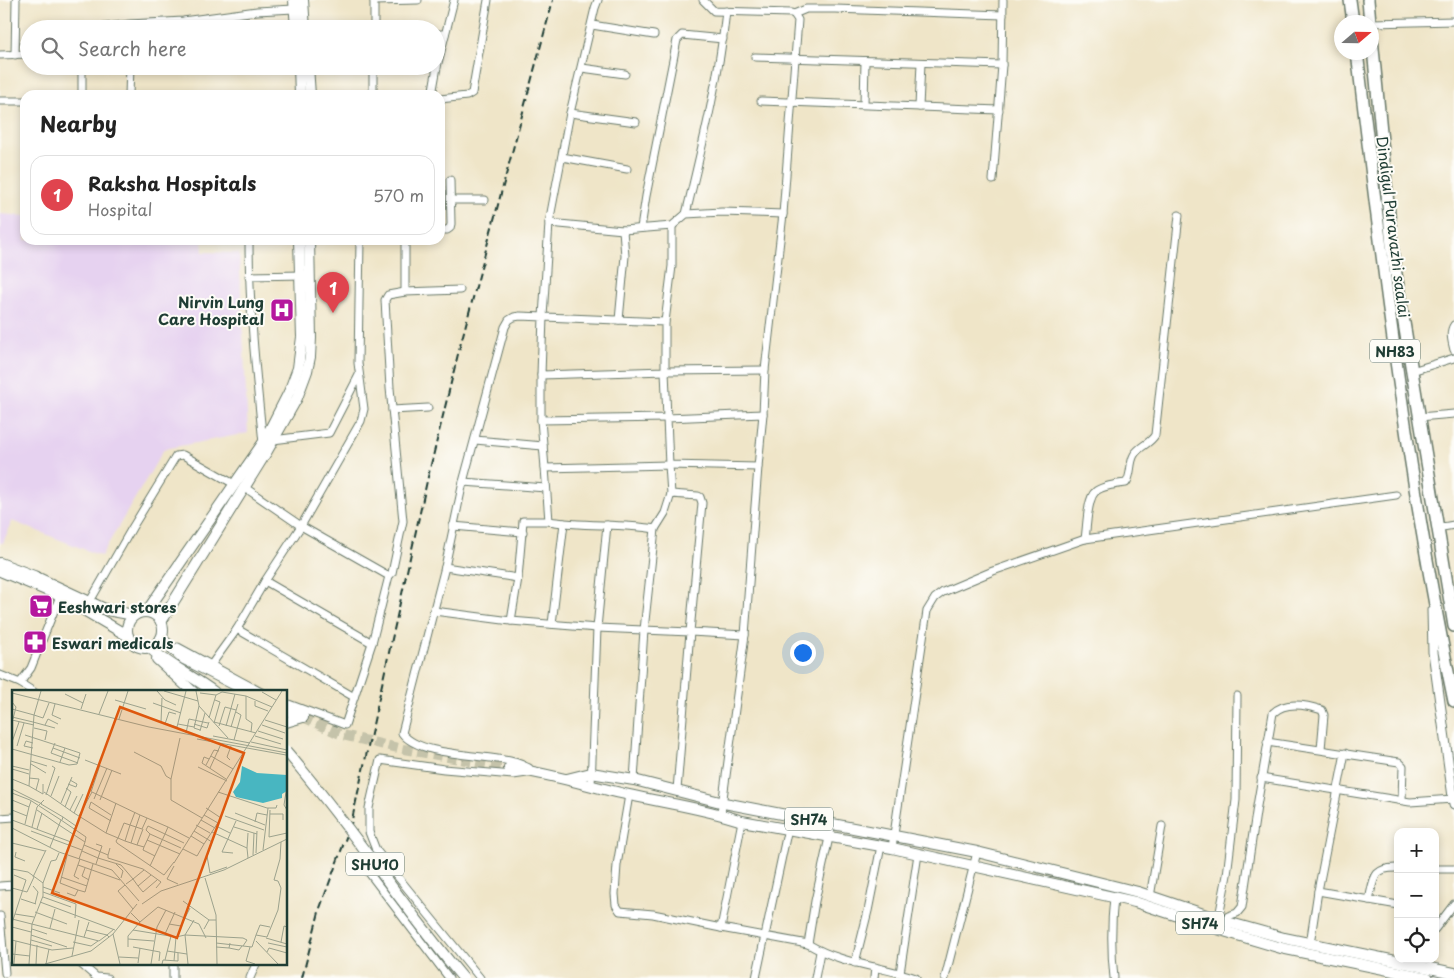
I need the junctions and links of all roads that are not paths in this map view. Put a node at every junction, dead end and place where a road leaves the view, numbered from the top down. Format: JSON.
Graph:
{"nodes":[{"id":1,"x":16,"y":0,"type":"edge"},
{"id":2,"x":303,"y":0,"type":"edge"},
{"id":3,"x":374,"y":0,"type":"edge"},
{"id":4,"x":401,"y":0,"type":"edge"},
{"id":5,"x":418,"y":0,"type":"edge"},
{"id":6,"x":454,"y":0,"type":"edge"},
{"id":7,"x":488,"y":0,"type":"edge"},
{"id":8,"x":598,"y":0,"type":"edge"},
{"id":9,"x":703,"y":0,"type":"edge"},
{"id":10,"x":1003,"y":0,"type":"edge"},
{"id":11,"x":1350,"y":0,"type":"edge"},
{"id":12,"x":1368,"y":0,"type":"edge"},
{"id":13,"x":294,"y":5,"type":"edge"},
{"id":14,"x":726,"y":11,"type":"junction"},
{"id":15,"x":794,"y":14,"type":"junction"},
{"id":16,"x":1003,"y":14,"type":"junction"},
{"id":17,"x":1352,"y":15,"type":"edge"},
{"id":18,"x":1370,"y":15,"type":"edge"},
{"id":19,"x":190,"y":20,"type":"edge"},
{"id":20,"x":295,"y":20,"type":"edge"},
{"id":21,"x":304,"y":20,"type":"edge"},
{"id":22,"x":374,"y":20,"type":"edge"},
{"id":23,"x":1454,"y":21,"type":"edge"},
{"id":24,"x":1379,"y":23,"type":"edge"},
{"id":25,"x":592,"y":25,"type":"junction"},
{"id":26,"x":445,"y":34,"type":"edge"},
{"id":27,"x":654,"y":34,"type":"dead end"},
{"id":28,"x":723,"y":39,"type":"junction"},
{"id":29,"x":0,"y":55,"type":"edge"},
{"id":30,"x":15,"y":55,"type":"junction"},
{"id":31,"x":20,"y":55,"type":"edge"},
{"id":32,"x":756,"y":57,"type":"dead end"},
{"id":33,"x":794,"y":59,"type":"junction"},
{"id":34,"x":1358,"y":60,"type":"edge"},
{"id":35,"x":1374,"y":60,"type":"edge"},
{"id":36,"x":865,"y":62,"type":"junction"},
{"id":37,"x":921,"y":63,"type":"junction"},
{"id":38,"x":1002,"y":65,"type":"junction"},
{"id":39,"x":582,"y":68,"type":"junction"},
{"id":40,"x":625,"y":74,"type":"dead end"},
{"id":41,"x":82,"y":75,"type":"edge"},
{"id":42,"x":130,"y":75,"type":"edge"},
{"id":43,"x":299,"y":75,"type":"edge"},
{"id":44,"x":309,"y":75,"type":"edge"},
{"id":45,"x":373,"y":75,"type":"edge"},
{"id":46,"x":436,"y":75,"type":"edge"},
{"id":47,"x":82,"y":90,"type":"edge"},
{"id":48,"x":129,"y":90,"type":"edge"},
{"id":49,"x":300,"y":90,"type":"edge"},
{"id":50,"x":310,"y":90,"type":"edge"},
{"id":51,"x":373,"y":90,"type":"edge"},
{"id":52,"x":433,"y":90,"type":"edge"},
{"id":53,"x":445,"y":98,"type":"edge"},
{"id":54,"x":0,"y":101,"type":"edge"},
{"id":55,"x":20,"y":101,"type":"edge"},
{"id":56,"x":761,"y":102,"type":"dead end"},
{"id":57,"x":791,"y":102,"type":"junction"},
{"id":58,"x":864,"y":104,"type":"junction"},
{"id":59,"x":918,"y":107,"type":"junction"},
{"id":60,"x":999,"y":110,"type":"junction"},
{"id":61,"x":570,"y":113,"type":"junction"},
{"id":62,"x":636,"y":122,"type":"dead end"},
{"id":63,"x":562,"y":157,"type":"junction"},
{"id":64,"x":627,"y":169,"type":"dead end"},
{"id":65,"x":450,"y":180,"type":"dead end"},
{"id":66,"x":993,"y":180,"type":"dead end"},
{"id":67,"x":451,"y":200,"type":"junction"},
{"id":68,"x":485,"y":200,"type":"dead end"},
{"id":69,"x":686,"y":214,"type":"junction"},
{"id":70,"x":783,"y":214,"type":"junction"},
{"id":71,"x":1179,"y":215,"type":"dead end"},
{"id":72,"x":549,"y":223,"type":"junction"},
{"id":73,"x":672,"y":226,"type":"junction"},
{"id":74,"x":641,"y":228,"type":"junction"},
{"id":75,"x":445,"y":230,"type":"edge"},
{"id":76,"x":623,"y":230,"type":"junction"},
{"id":77,"x":249,"y":245,"type":"edge"},
{"id":78,"x":300,"y":245,"type":"edge"},
{"id":79,"x":308,"y":245,"type":"edge"},
{"id":80,"x":360,"y":245,"type":"edge"},
{"id":81,"x":405,"y":245,"type":"edge"},
{"id":82,"x":305,"y":275,"type":"junction"},
{"id":83,"x":249,"y":276,"type":"junction"},
{"id":84,"x":460,"y":290,"type":"dead end"},
{"id":85,"x":405,"y":292,"type":"junction"},
{"id":86,"x":543,"y":317,"type":"junction"},
{"id":87,"x":619,"y":320,"type":"junction"},
{"id":88,"x":665,"y":322,"type":"junction"},
{"id":89,"x":1454,"y":325,"type":"edge"},
{"id":90,"x":1454,"y":350,"type":"edge"},
{"id":91,"x":1454,"y":358,"type":"edge"},
{"id":92,"x":765,"y":370,"type":"junction"},
{"id":93,"x":665,"y":371,"type":"junction"},
{"id":94,"x":1412,"y":371,"type":"junction"},
{"id":95,"x":360,"y":374,"type":"junction"},
{"id":96,"x":541,"y":374,"type":"junction"},
{"id":97,"x":428,"y":408,"type":"dead end"},
{"id":98,"x":392,"y":410,"type":"junction"},
{"id":99,"x":763,"y":414,"type":"junction"},
{"id":100,"x":1454,"y":414,"type":"edge"},
{"id":101,"x":1419,"y":416,"type":"junction"},
{"id":102,"x":667,"y":418,"type":"junction"},
{"id":103,"x":541,"y":420,"type":"junction"},
{"id":104,"x":274,"y":440,"type":"junction"},
{"id":105,"x":475,"y":440,"type":"junction"},
{"id":106,"x":263,"y":443,"type":"junction"},
{"id":107,"x":543,"y":446,"type":"junction"},
{"id":108,"x":670,"y":465,"type":"junction"},
{"id":109,"x":758,"y":467,"type":"junction"},
{"id":110,"x":545,"y":468,"type":"junction"},
{"id":111,"x":463,"y":482,"type":"junction"},
{"id":112,"x":239,"y":486,"type":"junction"},
{"id":113,"x":546,"y":488,"type":"junction"},
{"id":114,"x":671,"y":494,"type":"junction"},
{"id":115,"x":1396,"y":495,"type":"dead end"},
{"id":116,"x":549,"y":521,"type":"junction"},
{"id":117,"x":564,"y":523,"type":"junction"},
{"id":118,"x":607,"y":525,"type":"junction"},
{"id":119,"x":1454,"y":525,"type":"edge"},
{"id":120,"x":301,"y":526,"type":"junction"},
{"id":121,"x":453,"y":526,"type":"junction"},
{"id":122,"x":1437,"y":528,"type":"junction"},
{"id":123,"x":655,"y":530,"type":"junction"},
{"id":124,"x":523,"y":532,"type":"junction"},
{"id":125,"x":1086,"y":538,"type":"junction"},
{"id":126,"x":0,"y":563,"type":"edge"},
{"id":127,"x":446,"y":567,"type":"junction"},
{"id":128,"x":1429,"y":569,"type":"junction"},
{"id":129,"x":0,"y":571,"type":"edge"},
{"id":130,"x":389,"y":576,"type":"junction"},
{"id":131,"x":518,"y":578,"type":"junction"},
{"id":132,"x":265,"y":581,"type":"junction"},
{"id":133,"x":60,"y":596,"type":"junction"},
{"id":134,"x":89,"y":603,"type":"junction"},
{"id":135,"x":147,"y":611,"type":"junction"},
{"id":136,"x":434,"y":611,"type":"junction"},
{"id":137,"x":134,"y":615,"type":"junction"},
{"id":138,"x":511,"y":621,"type":"junction"},
{"id":139,"x":161,"y":622,"type":"junction"},
{"id":140,"x":1454,"y":622,"type":"edge"},
{"id":141,"x":552,"y":624,"type":"junction"},
{"id":142,"x":597,"y":628,"type":"junction"},
{"id":143,"x":237,"y":629,"type":"junction"},
{"id":144,"x":644,"y":630,"type":"junction"},
{"id":145,"x":690,"y":632,"type":"junction"},
{"id":146,"x":745,"y":635,"type":"junction"},
{"id":147,"x":128,"y":636,"type":"junction"},
{"id":148,"x":161,"y":638,"type":"junction"},
{"id":149,"x":372,"y":643,"type":"junction"},
{"id":150,"x":148,"y":648,"type":"junction"},
{"id":151,"x":211,"y":665,"type":"junction"},
{"id":152,"x":175,"y":666,"type":"junction"},
{"id":153,"x":0,"y":675,"type":"edge"},
{"id":154,"x":23,"y":686,"type":"edge"},
{"id":155,"x":191,"y":690,"type":"edge"},
{"id":156,"x":212,"y":690,"type":"edge"},
{"id":157,"x":245,"y":690,"type":"edge"},
{"id":158,"x":257,"y":690,"type":"edge"},
{"id":159,"x":1237,"y":696,"type":"dead end"},
{"id":160,"x":354,"y":697,"type":"junction"},
{"id":161,"x":1454,"y":702,"type":"edge"},
{"id":162,"x":288,"y":704,"type":"edge"},
{"id":163,"x":288,"y":711,"type":"edge"},
{"id":164,"x":288,"y":721,"type":"edge"},
{"id":165,"x":1267,"y":742,"type":"junction"},
{"id":166,"x":1320,"y":749,"type":"junction"},
{"id":167,"x":288,"y":753,"type":"edge"},
{"id":168,"x":1345,"y":753,"type":"junction"},
{"id":169,"x":509,"y":768,"type":"tunnel mouth"},
{"id":170,"x":535,"y":772,"type":"junction"},
{"id":171,"x":591,"y":773,"type":"junction"},
{"id":172,"x":1261,"y":778,"type":"junction"},
{"id":173,"x":567,"y":779,"type":"junction"},
{"id":174,"x":634,"y":780,"type":"junction"},
{"id":175,"x":591,"y":786,"type":"junction"},
{"id":176,"x":677,"y":790,"type":"junction"},
{"id":177,"x":1336,"y":791,"type":"junction"},
{"id":178,"x":629,"y":795,"type":"junction"},
{"id":179,"x":1402,"y":800,"type":"junction"},
{"id":180,"x":1454,"y":801,"type":"edge"},
{"id":181,"x":724,"y":802,"type":"junction"},
{"id":182,"x":721,"y":813,"type":"junction"},
{"id":183,"x":742,"y":820,"type":"junction"},
{"id":184,"x":832,"y":824,"type":"junction"},
{"id":185,"x":1162,"y":826,"type":"dead end"},
{"id":186,"x":788,"y":828,"type":"junction"},
{"id":187,"x":894,"y":836,"type":"junction"},
{"id":188,"x":830,"y":837,"type":"junction"},
{"id":189,"x":886,"y":847,"type":"junction"},
{"id":190,"x":376,"y":850,"type":"junction"},
{"id":191,"x":977,"y":852,"type":"junction"},
{"id":192,"x":918,"y":854,"type":"junction"},
{"id":193,"x":973,"y":866,"type":"junction"},
{"id":194,"x":1394,"y":868,"type":"edge"},
{"id":195,"x":1439,"y":869,"type":"edge"},
{"id":196,"x":1454,"y":869,"type":"edge"},
{"id":197,"x":1318,"y":891,"type":"junction"},
{"id":198,"x":1114,"y":897,"type":"junction"},
{"id":199,"x":1150,"y":897,"type":"junction"},
{"id":200,"x":1369,"y":900,"type":"junction"},
{"id":201,"x":1394,"y":904,"type":"edge"},
{"id":202,"x":1454,"y":904,"type":"edge"},
{"id":203,"x":0,"y":916,"type":"edge"},
{"id":204,"x":1221,"y":924,"type":"junction"},
{"id":205,"x":1439,"y":924,"type":"edge"},
{"id":206,"x":721,"y":928,"type":"junction"},
{"id":207,"x":1,"y":933,"type":"edge"},
{"id":208,"x":766,"y":936,"type":"junction"},
{"id":209,"x":447,"y":938,"type":"junction"},
{"id":210,"x":808,"y":944,"type":"junction"},
{"id":211,"x":1310,"y":944,"type":"junction"},
{"id":212,"x":820,"y":952,"type":"junction"},
{"id":213,"x":430,"y":954,"type":"junction"},
{"id":214,"x":1394,"y":959,"type":"edge"},
{"id":215,"x":855,"y":963,"type":"junction"},
{"id":216,"x":1413,"y":963,"type":"edge"},
{"id":217,"x":83,"y":966,"type":"edge"},
{"id":218,"x":255,"y":966,"type":"edge"},
{"id":219,"x":875,"y":967,"type":"junction"},
{"id":220,"x":900,"y":973,"type":"junction"},
{"id":221,"x":1454,"y":973,"type":"edge"},
{"id":222,"x":5,"y":975,"type":"edge"},
{"id":223,"x":107,"y":978,"type":"edge"},
{"id":224,"x":250,"y":978,"type":"edge"},
{"id":225,"x":448,"y":978,"type":"edge"},
{"id":226,"x":463,"y":978,"type":"edge"},
{"id":227,"x":480,"y":978,"type":"edge"},
{"id":228,"x":756,"y":978,"type":"edge"},
{"id":229,"x":815,"y":978,"type":"edge"},
{"id":230,"x":874,"y":978,"type":"edge"},
{"id":231,"x":916,"y":978,"type":"edge"},
{"id":232,"x":945,"y":978,"type":"edge"},
{"id":233,"x":1114,"y":978,"type":"edge"},
{"id":234,"x":1428,"y":978,"type":"edge"}],
"edges":[{"from":1,"to":30,"type":"street"},
{"from":2,"to":21,"type":"main road"},
{"from":3,"to":4,"type":"street"},
{"from":3,"to":22,"type":"street"},
{"from":4,"to":5,"type":"street"},
{"from":6,"to":26,"type":"street"},
{"from":7,"to":53,"type":"street"},
{"from":8,"to":25,"type":"street"},
{"from":9,"to":14,"type":"street"},
{"from":10,"to":16,"type":"street"},
{"from":11,"to":17,"type":"highway"},
{"from":12,"to":18,"type":"highway"},
{"from":13,"to":19,"type":"street"},
{"from":13,"to":20,"type":"main road"},
{"from":14,"to":15,"type":"street"},
{"from":14,"to":28,"type":"street"},
{"from":15,"to":16,"type":"street"},
{"from":15,"to":33,"type":"street"},
{"from":16,"to":38,"type":"street"},
{"from":23,"to":24,"type":"street"},
{"from":25,"to":27,"type":"street"},
{"from":25,"to":39,"type":"street"},
{"from":28,"to":69,"type":"street"},
{"from":28,"to":74,"type":"street"},
{"from":29,"to":30,"type":"street"},
{"from":30,"to":31,"type":"street"},
{"from":32,"to":33,"type":"street"},
{"from":33,"to":36,"type":"street"},
{"from":33,"to":57,"type":"street"},
{"from":34,"to":128,"type":"highway","name":"Dindigul Puravazhi saalai","number":"NH83"},
{"from":35,"to":94,"type":"highway","name":"Dindigul Puravazhi saalai","number":"NH83"},
{"from":36,"to":37,"type":"street"},
{"from":36,"to":58,"type":"street"},
{"from":37,"to":38,"type":"street"},
{"from":37,"to":59,"type":"street"},
{"from":38,"to":60,"type":"street"},
{"from":39,"to":40,"type":"street"},
{"from":39,"to":61,"type":"street"},
{"from":41,"to":47,"type":"street"},
{"from":42,"to":48,"type":"street"},
{"from":43,"to":49,"type":"main road"},
{"from":44,"to":50,"type":"main road"},
{"from":45,"to":51,"type":"street"},
{"from":46,"to":52,"type":"street"},
{"from":54,"to":55,"type":"street"},
{"from":56,"to":57,"type":"street"},
{"from":57,"to":58,"type":"street"},
{"from":57,"to":70,"type":"street"},
{"from":58,"to":59,"type":"street"},
{"from":59,"to":60,"type":"street"},
{"from":60,"to":66,"type":"street"},
{"from":61,"to":62,"type":"street"},
{"from":61,"to":63,"type":"street"},
{"from":63,"to":64,"type":"street"},
{"from":63,"to":72,"type":"street"},
{"from":65,"to":67,"type":"street"},
{"from":67,"to":68,"type":"street"},
{"from":67,"to":75,"type":"street"},
{"from":69,"to":70,"type":"street"},
{"from":69,"to":73,"type":"street"},
{"from":70,"to":92,"type":"street"},
{"from":71,"to":125,"type":"street"},
{"from":72,"to":76,"type":"street"},
{"from":72,"to":86,"type":"street"},
{"from":73,"to":74,"type":"street"},
{"from":73,"to":88,"type":"street"},
{"from":74,"to":76,"type":"street"},
{"from":76,"to":87,"type":"street"},
{"from":77,"to":83,"type":"street"},
{"from":78,"to":82,"type":"main road"},
{"from":79,"to":82,"type":"main road"},
{"from":80,"to":95,"type":"street"},
{"from":81,"to":85,"type":"street"},
{"from":82,"to":83,"type":"street"},
{"from":82,"to":104,"type":"main road"},
{"from":82,"to":106,"type":"main road"},
{"from":83,"to":106,"type":"street"},
{"from":84,"to":85,"type":"street"},
{"from":85,"to":98,"type":"street"},
{"from":86,"to":87,"type":"street"},
{"from":86,"to":96,"type":"street"},
{"from":86,"to":105,"type":"street"},
{"from":87,"to":88,"type":"street"},
{"from":88,"to":93,"type":"street"},
{"from":89,"to":90,"type":"street"},
{"from":91,"to":94,"type":"street"},
{"from":92,"to":93,"type":"street"},
{"from":92,"to":99,"type":"street"},
{"from":93,"to":96,"type":"street"},
{"from":93,"to":102,"type":"street"},
{"from":94,"to":101,"type":"highway","name":"Dindigul Puravazhi saalai","number":"NH83"},
{"from":95,"to":104,"type":"street"},
{"from":95,"to":120,"type":"street"},
{"from":96,"to":103,"type":"street"},
{"from":97,"to":98,"type":"street"},
{"from":98,"to":130,"type":"street"},
{"from":99,"to":102,"type":"street"},
{"from":99,"to":109,"type":"street"},
{"from":100,"to":101,"type":"street"},
{"from":101,"to":122,"type":"highway","name":"Dindigul Puravazhi saalai","number":"NH83"},
{"from":102,"to":103,"type":"street"},
{"from":102,"to":108,"type":"street"},
{"from":103,"to":107,"type":"street"},
{"from":104,"to":112,"type":"main road"},
{"from":105,"to":107,"type":"street"},
{"from":105,"to":111,"type":"street"},
{"from":106,"to":112,"type":"main road"},
{"from":107,"to":110,"type":"street"},
{"from":108,"to":109,"type":"street"},
{"from":108,"to":110,"type":"street"},
{"from":108,"to":114,"type":"street"},
{"from":109,"to":146,"type":"street"},
{"from":110,"to":113,"type":"street"},
{"from":111,"to":113,"type":"street"},
{"from":111,"to":121,"type":"street"},
{"from":112,"to":120,"type":"street"},
{"from":112,"to":134,"type":"street"},
{"from":112,"to":135,"type":"main road"},
{"from":112,"to":139,"type":"main road"},
{"from":113,"to":116,"type":"street"},
{"from":114,"to":123,"type":"street"},
{"from":114,"to":145,"type":"street"},
{"from":115,"to":125,"type":"street"},
{"from":116,"to":117,"type":"street"},
{"from":116,"to":124,"type":"street"},
{"from":117,"to":118,"type":"street"},
{"from":117,"to":141,"type":"street"},
{"from":118,"to":123,"type":"street"},
{"from":118,"to":142,"type":"street"},
{"from":119,"to":122,"type":"street"},
{"from":120,"to":130,"type":"street"},
{"from":120,"to":132,"type":"street"},
{"from":121,"to":124,"type":"street"},
{"from":121,"to":127,"type":"street"},
{"from":122,"to":140,"type":"highway","name":"Dindigul Puravazhi saalai","number":"NH83"},
{"from":123,"to":144,"type":"street"},
{"from":124,"to":131,"type":"street"},
{"from":125,"to":187,"type":"street"},
{"from":126,"to":134,"type":"main road"},
{"from":127,"to":131,"type":"street"},
{"from":127,"to":136,"type":"street"},
{"from":128,"to":161,"type":"highway","name":"Dindigul Puravazhi saalai","number":"NH83"},
{"from":128,"to":180,"type":"street"},
{"from":129,"to":133,"type":"main road"},
{"from":130,"to":149,"type":"street"},
{"from":131,"to":138,"type":"street"},
{"from":132,"to":143,"type":"street"},
{"from":132,"to":149,"type":"street"},
{"from":133,"to":147,"type":"main road"},
{"from":133,"to":154,"type":"street"},
{"from":134,"to":137,"type":"main road"},
{"from":135,"to":137,"type":"main road"},
{"from":135,"to":139,"type":"main road"},
{"from":136,"to":138,"type":"street"},
{"from":136,"to":170,"type":"street"},
{"from":137,"to":147,"type":"main road"},
{"from":138,"to":141,"type":"street"},
{"from":139,"to":148,"type":"main road"},
{"from":141,"to":142,"type":"street"},
{"from":142,"to":144,"type":"street"},
{"from":142,"to":171,"type":"street"},
{"from":143,"to":151,"type":"street"},
{"from":143,"to":160,"type":"street"},
{"from":144,"to":145,"type":"street"},
{"from":144,"to":174,"type":"street"},
{"from":145,"to":146,"type":"street"},
{"from":145,"to":176,"type":"street"},
{"from":146,"to":181,"type":"street"},
{"from":147,"to":150,"type":"main road"},
{"from":148,"to":150,"type":"main road"},
{"from":148,"to":151,"type":"street"},
{"from":148,"to":152,"type":"main road"},
{"from":148,"to":157,"type":"main road"},
{"from":149,"to":160,"type":"street"},
{"from":150,"to":152,"type":"main road"},
{"from":150,"to":155,"type":"main road"},
{"from":151,"to":158,"type":"street"},
{"from":152,"to":156,"type":"main road"},
{"from":153,"to":154,"type":"street"},
{"from":159,"to":204,"type":"street"},
{"from":160,"to":162,"type":"street"},
{"from":163,"to":164,"type":"main road"},
{"from":165,"to":166,"type":"street"},
{"from":165,"to":166,"type":"street"},
{"from":165,"to":172,"type":"street"},
{"from":166,"to":168,"type":"street"},
{"from":167,"to":226,"type":"main road","number":"SHU10","bridge":true},
{"from":168,"to":177,"type":"street"},
{"from":168,"to":179,"type":"street"},
{"from":169,"to":170,"type":"main road","number":"SH74"},
{"from":170,"to":173,"type":"main road","number":"SH74"},
{"from":170,"to":190,"type":"street"},
{"from":171,"to":173,"type":"main road","number":"SH74"},
{"from":171,"to":174,"type":"main road","number":"SH74"},
{"from":171,"to":175,"type":"street"},
{"from":172,"to":177,"type":"street"},
{"from":172,"to":204,"type":"street"},
{"from":173,"to":175,"type":"main road","number":"SH74"},
{"from":174,"to":176,"type":"main road","number":"SH74"},
{"from":175,"to":178,"type":"main road","number":"SH74"},
{"from":176,"to":181,"type":"main road","number":"SH74"},
{"from":177,"to":179,"type":"street"},
{"from":177,"to":197,"type":"street"},
{"from":178,"to":182,"type":"main road","number":"SH74"},
{"from":178,"to":206,"type":"street"},
{"from":179,"to":180,"type":"street"},
{"from":181,"to":182,"type":"street"},
{"from":181,"to":184,"type":"main road","number":"SH74"},
{"from":182,"to":183,"type":"main road","number":"SH74"},
{"from":183,"to":186,"type":"main road","number":"SH74"},
{"from":183,"to":206,"type":"street"},
{"from":184,"to":187,"type":"main road","number":"SH74"},
{"from":184,"to":188,"type":"street"},
{"from":185,"to":199,"type":"street"},
{"from":186,"to":188,"type":"main road","number":"SH74"},
{"from":186,"to":208,"type":"street"},
{"from":187,"to":189,"type":"street"},
{"from":187,"to":191,"type":"main road","number":"SH74"},
{"from":188,"to":189,"type":"main road","number":"SH74"},
{"from":188,"to":210,"type":"street"},
{"from":189,"to":192,"type":"main road","number":"SH74"},
{"from":189,"to":215,"type":"street"},
{"from":190,"to":209,"type":"street"},
{"from":190,"to":213,"type":"street"},
{"from":191,"to":193,"type":"street"},
{"from":191,"to":199,"type":"main road","number":"SH74"},
{"from":192,"to":193,"type":"main road","number":"SH74"},
{"from":192,"to":220,"type":"street"},
{"from":193,"to":198,"type":"main road","number":"SH74"},
{"from":193,"to":232,"type":"street"},
{"from":194,"to":200,"type":"street"},
{"from":195,"to":196,"type":"street"},
{"from":197,"to":200,"type":"street"},
{"from":197,"to":211,"type":"street"},
{"from":198,"to":204,"type":"main road","number":"SH74"},
{"from":198,"to":233,"type":"street"},
{"from":199,"to":204,"type":"main road","number":"SH74"},
{"from":200,"to":201,"type":"street"},
{"from":202,"to":205,"type":"street"},
{"from":203,"to":207,"type":"street"},
{"from":204,"to":211,"type":"main road","number":"SH74"},
{"from":204,"to":234,"type":"main road","number":"SH74"},
{"from":206,"to":208,"type":"street"},
{"from":207,"to":222,"type":"street"},
{"from":208,"to":210,"type":"street"},
{"from":208,"to":228,"type":"street"},
{"from":209,"to":213,"type":"street"},
{"from":209,"to":227,"type":"street"},
{"from":210,"to":212,"type":"street"},
{"from":211,"to":214,"type":"main road","number":"SH74"},
{"from":212,"to":215,"type":"street"},
{"from":212,"to":229,"type":"street"},
{"from":213,"to":225,"type":"street"},
{"from":215,"to":219,"type":"street"},
{"from":216,"to":221,"type":"main road","number":"SH74"},
{"from":217,"to":223,"type":"street"},
{"from":218,"to":224,"type":"street"},
{"from":219,"to":220,"type":"street"},
{"from":219,"to":230,"type":"street"},
{"from":220,"to":231,"type":"street"}]}
